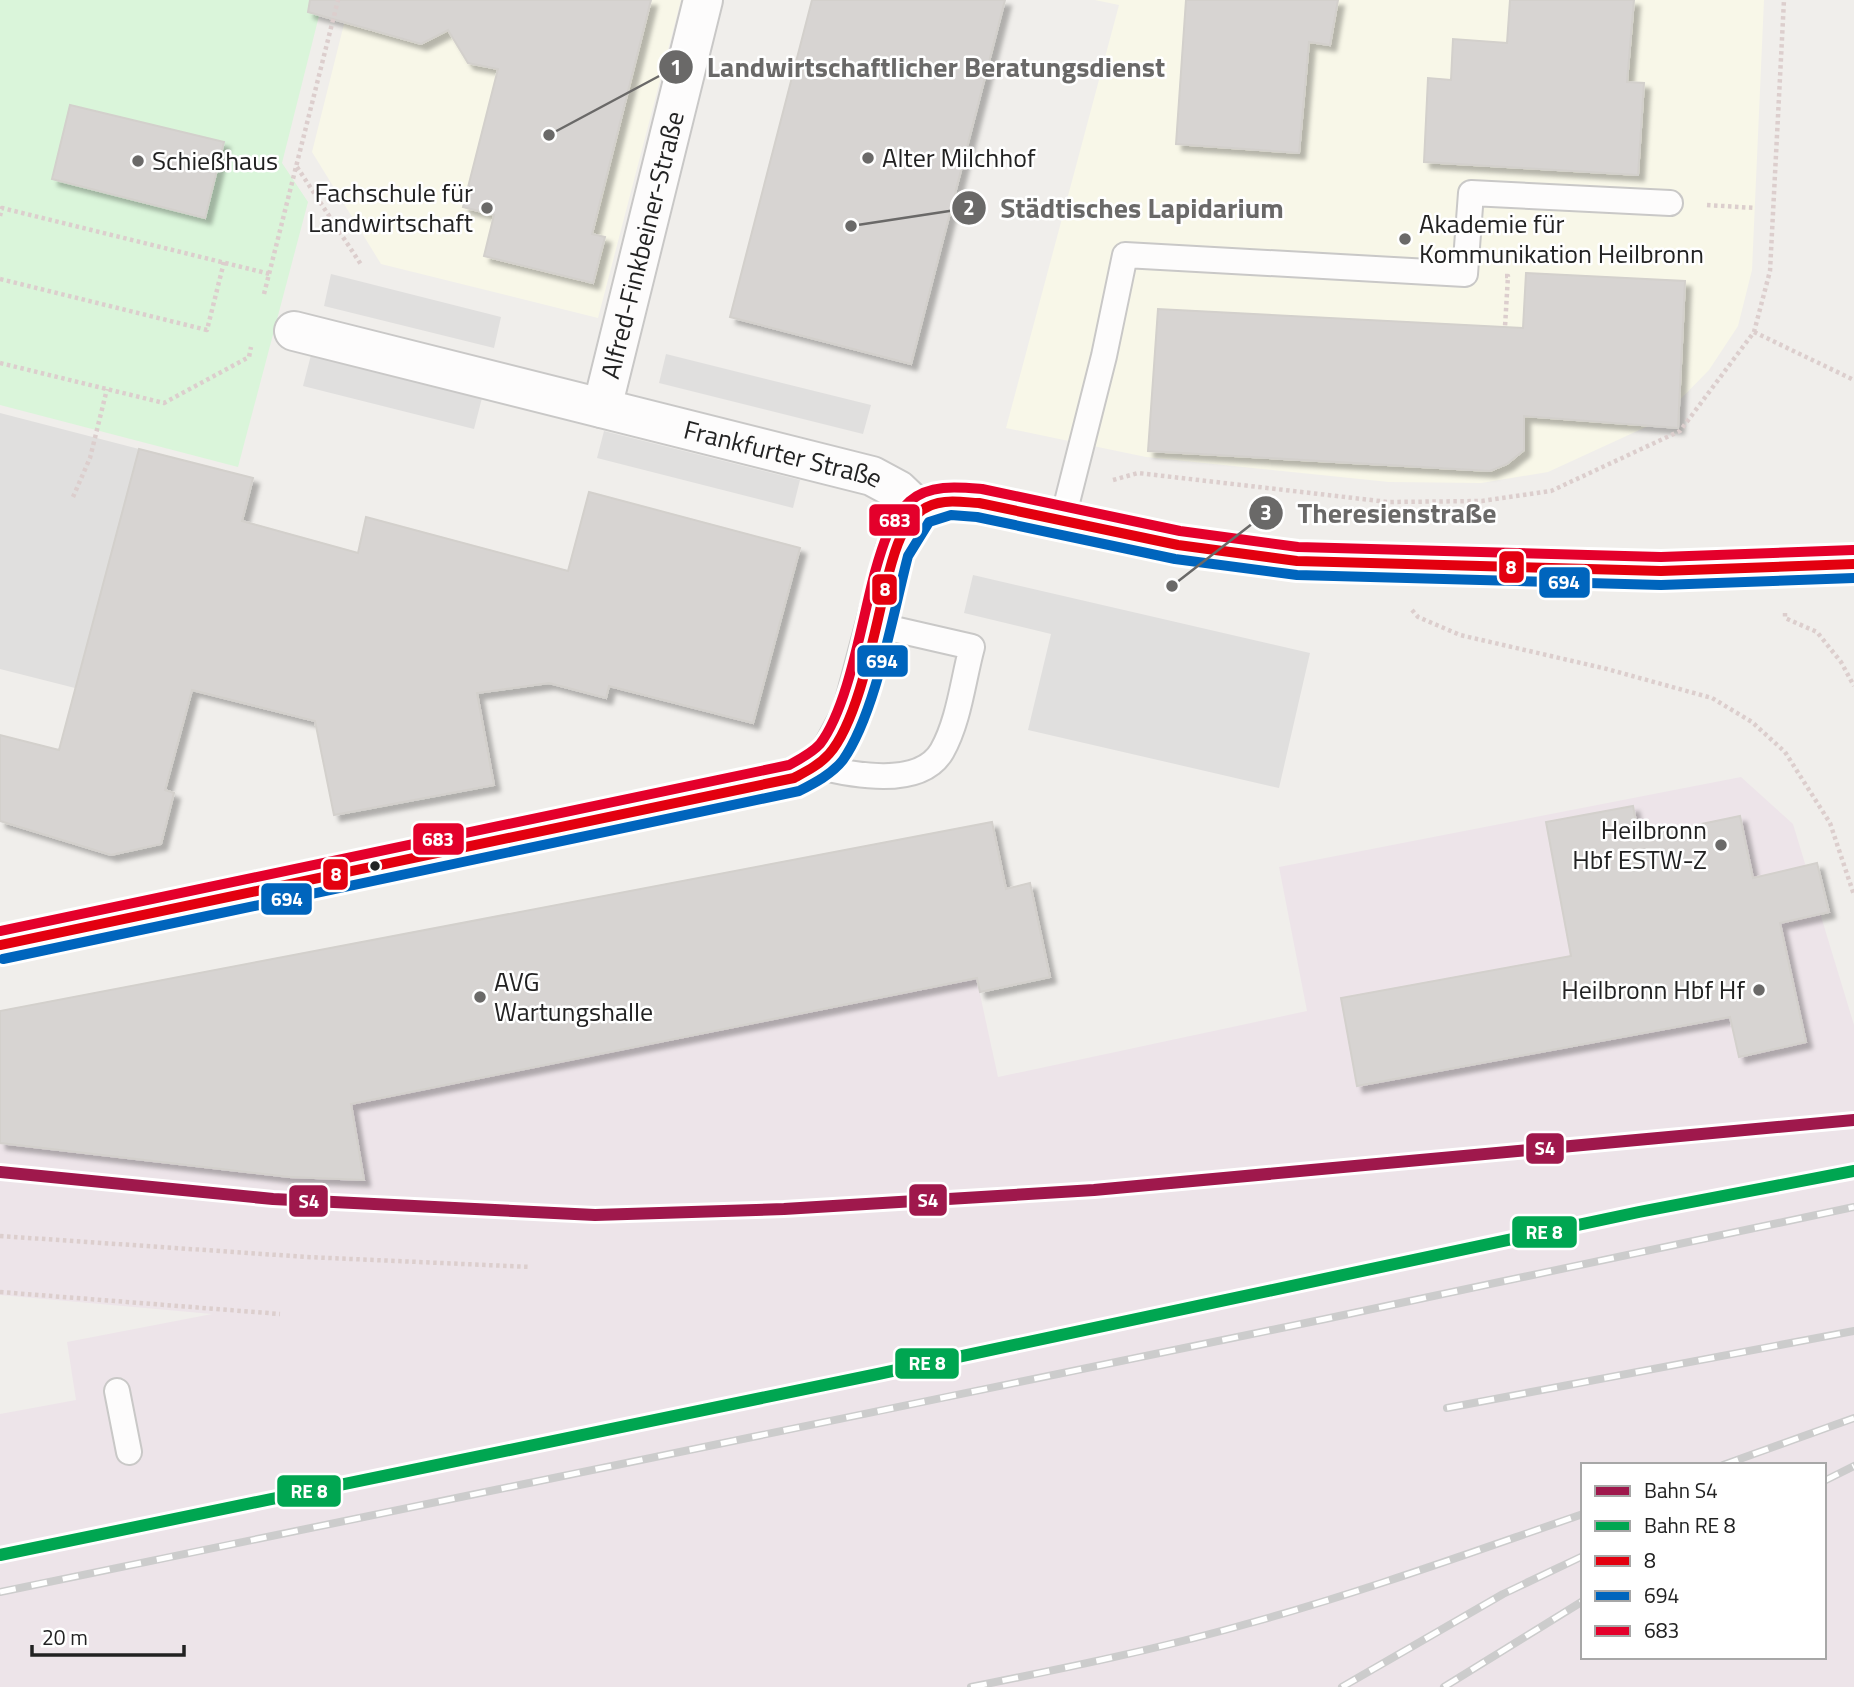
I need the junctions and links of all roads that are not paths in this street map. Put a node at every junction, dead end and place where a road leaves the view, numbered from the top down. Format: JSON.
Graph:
{"nodes":[{"id":1,"x":703,"y":0,"type":"edge"},
{"id":2,"x":1670,"y":203,"type":"road end"},
{"id":3,"x":294,"y":331,"type":"road end"},
{"id":4,"x":602,"y":408,"type":"junction"},
{"id":5,"x":920,"y":511,"type":"junction"},
{"id":6,"x":1062,"y":522,"type":"junction"},
{"id":7,"x":1854,"y":564,"type":"edge"},
{"id":8,"x":876,"y":625,"type":"junction"},
{"id":9,"x":816,"y":766,"type":"junction"},
{"id":10,"x":0,"y":945,"type":"edge"},
{"id":11,"x":117,"y":1391,"type":"dead end"},
{"id":12,"x":128,"y":1452,"type":"dead end"}],
"edges":[{"from":1,"to":4,"type":"street","name":"Alfred-Finkbeiner-Straße"},
{"from":2,"to":6,"type":"lane"},
{"from":3,"to":4,"type":"street","name":"Frankfurter Straße"},
{"from":4,"to":5,"type":"street","name":"Frankfurter Straße"},
{"from":5,"to":6,"type":"street"},
{"from":5,"to":8,"type":"street"},
{"from":6,"to":7,"type":"street"},
{"from":8,"to":9,"type":"street"},
{"from":8,"to":9,"type":"lane"},
{"from":9,"to":10,"type":"street"},
{"from":11,"to":12,"type":"lane"}]}
